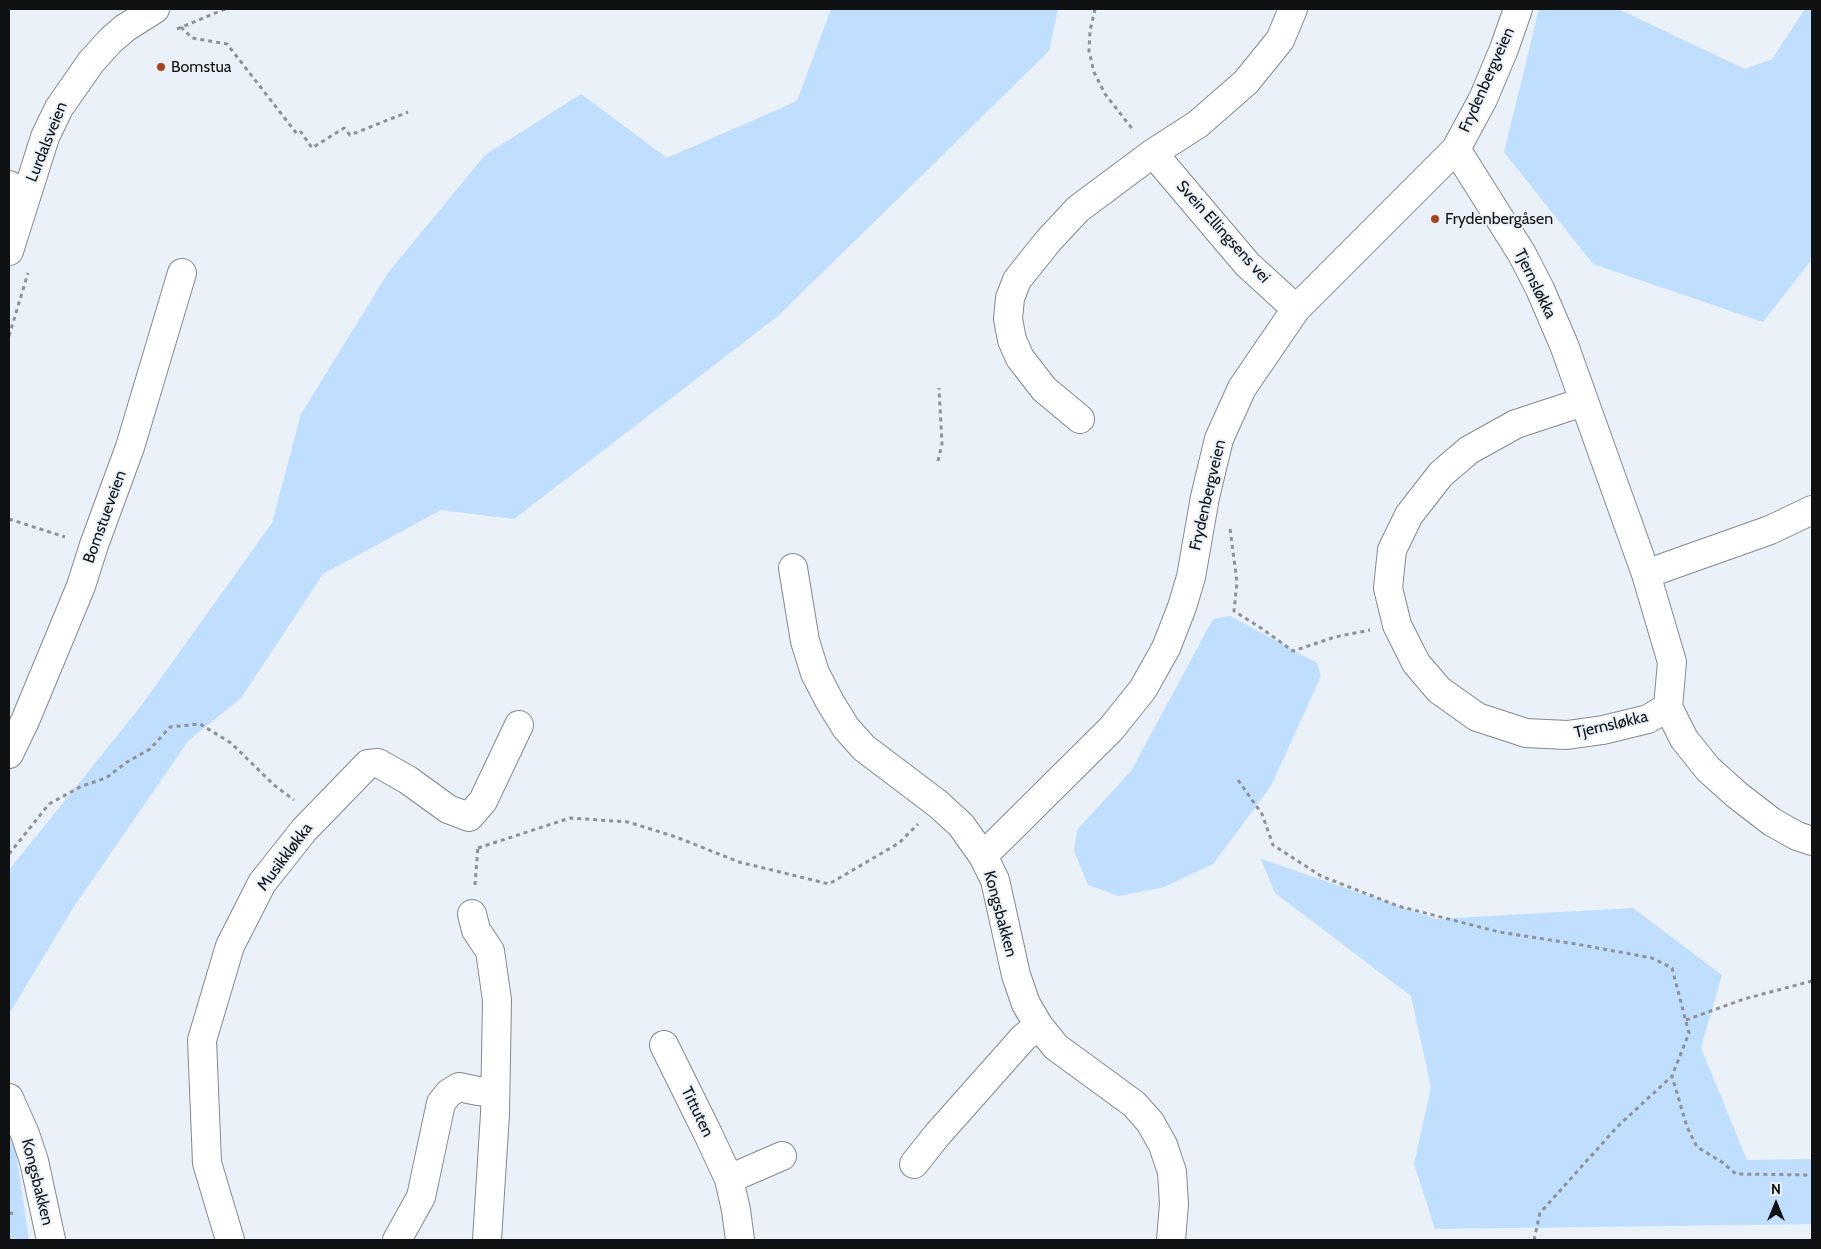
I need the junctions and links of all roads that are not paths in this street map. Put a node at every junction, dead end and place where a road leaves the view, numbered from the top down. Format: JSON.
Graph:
{"nodes":[{"id":1,"x":155,"y":9,"type":"edge"},
{"id":2,"x":1293,"y":9,"type":"edge"},
{"id":3,"x":1518,"y":9,"type":"edge"},
{"id":4,"x":1456,"y":149,"type":"junction"},
{"id":5,"x":1153,"y":153,"type":"junction"},
{"id":6,"x":18,"y":189,"type":"edge"},
{"id":7,"x":9,"y":251,"type":"edge"},
{"id":8,"x":182,"y":273,"type":"dead end"},
{"id":9,"x":1296,"y":309,"type":"junction"},
{"id":10,"x":1583,"y":402,"type":"junction"},
{"id":11,"x":1080,"y":419,"type":"dead end"},
{"id":12,"x":1812,"y":510,"type":"edge"},
{"id":13,"x":793,"y":568,"type":"dead end"},
{"id":14,"x":1646,"y":574,"type":"junction"},
{"id":15,"x":1668,"y":707,"type":"junction"},
{"id":16,"x":519,"y":725,"type":"dead end"},
{"id":17,"x":9,"y":754,"type":"edge"},
{"id":18,"x":1812,"y":841,"type":"edge"},
{"id":19,"x":983,"y":856,"type":"junction"},
{"id":20,"x":472,"y":914,"type":"road end"},
{"id":21,"x":1039,"y":1026,"type":"junction"},
{"id":22,"x":664,"y":1045,"type":"dead end"},
{"id":23,"x":495,"y":1092,"type":"junction"},
{"id":24,"x":9,"y":1098,"type":"edge"},
{"id":25,"x":782,"y":1156,"type":"dead end"},
{"id":26,"x":914,"y":1164,"type":"dead end"},
{"id":27,"x":729,"y":1179,"type":"junction"},
{"id":28,"x":51,"y":1240,"type":"edge"},
{"id":29,"x":230,"y":1240,"type":"edge"},
{"id":30,"x":397,"y":1240,"type":"edge"},
{"id":31,"x":487,"y":1240,"type":"edge"},
{"id":32,"x":740,"y":1240,"type":"edge"},
{"id":33,"x":1171,"y":1240,"type":"edge"}],
"edges":[{"from":1,"to":6,"type":"street","name":"Lurdalsveien"},
{"from":2,"to":5,"type":"street"},
{"from":3,"to":4,"type":"street","name":"Frydenbergveien"},
{"from":4,"to":9,"type":"street","name":"Frydenbergveien"},
{"from":4,"to":10,"type":"street","name":"Tjernsløkka"},
{"from":5,"to":9,"type":"street","name":"Svein Ellingsens vei"},
{"from":5,"to":11,"type":"street"},
{"from":6,"to":7,"type":"street","name":"Lurdalsveien"},
{"from":8,"to":17,"type":"street","name":"Bomstueveien"},
{"from":9,"to":19,"type":"street","name":"Frydenbergveien"},
{"from":10,"to":14,"type":"street","name":"Tjernsløkka"},
{"from":10,"to":15,"type":"street","name":"Tjernsløkka"},
{"from":12,"to":14,"type":"street"},
{"from":13,"to":19,"type":"street","name":"Kongsbakken"},
{"from":14,"to":15,"type":"street","name":"Tjernsløkka"},
{"from":15,"to":18,"type":"street"},
{"from":16,"to":29,"type":"street","name":"Musikkløkka"},
{"from":19,"to":21,"type":"street","name":"Kongsbakken"},
{"from":20,"to":23,"type":"street"},
{"from":21,"to":26,"type":"street"},
{"from":21,"to":33,"type":"street","name":"Kongsbakken"},
{"from":22,"to":27,"type":"street","name":"Tittuten"},
{"from":23,"to":30,"type":"street"},
{"from":23,"to":31,"type":"street"},
{"from":24,"to":28,"type":"street","name":"Kongsbakken"},
{"from":25,"to":27,"type":"street"},
{"from":27,"to":32,"type":"street","name":"Tittuten"}]}
